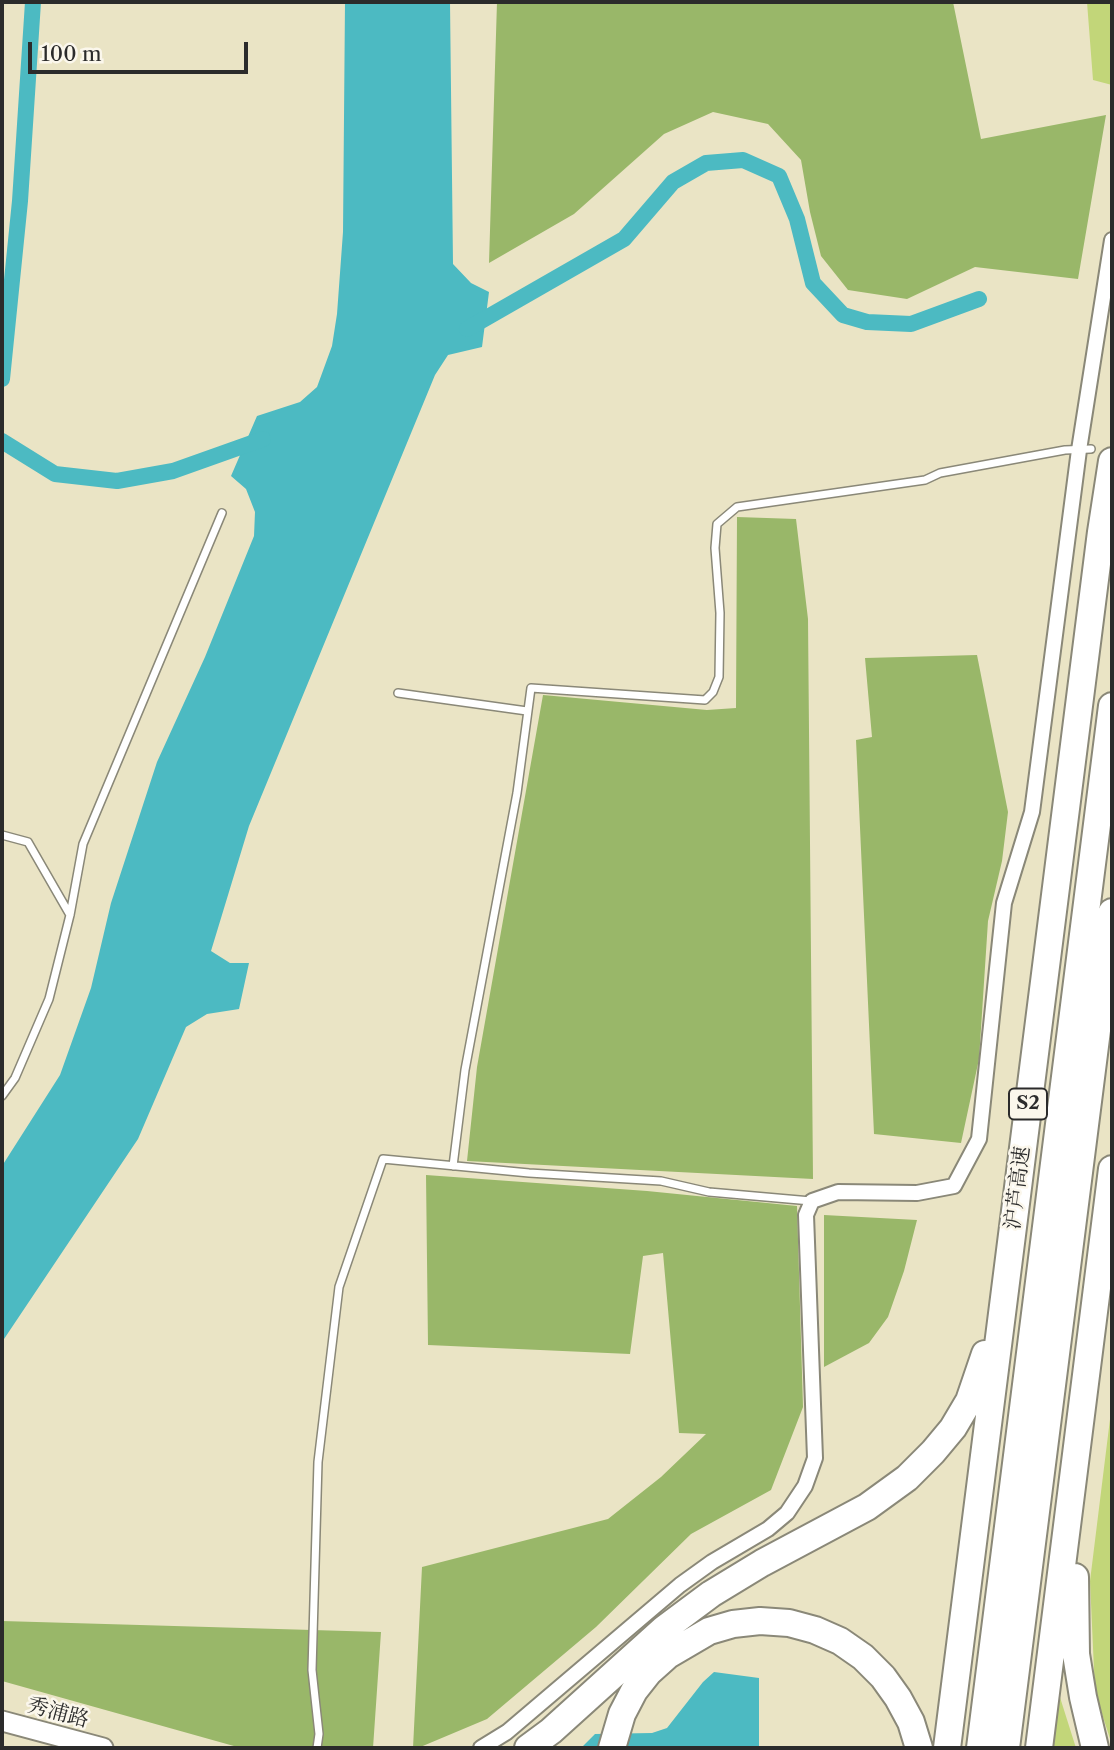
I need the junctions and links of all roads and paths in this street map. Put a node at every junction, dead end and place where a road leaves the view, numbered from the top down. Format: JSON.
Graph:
{"nodes":[{"id":1,"x":1112,"y":240,"type":"edge"},
{"id":2,"x":1094,"y":453,"type":"edge"},
{"id":3,"x":222,"y":513,"type":"dead end"},
{"id":4,"x":398,"y":693,"type":"dead end"},
{"id":5,"x":1112,"y":706,"type":"edge"},
{"id":6,"x":527,"y":711,"type":"junction"},
{"id":7,"x":2,"y":835,"type":"edge"},
{"id":8,"x":1112,"y":912,"type":"edge"},
{"id":9,"x":71,"y":915,"type":"junction"},
{"id":10,"x":1037,"y":1035,"type":"junction"},
{"id":11,"x":2,"y":1096,"type":"edge"},
{"id":12,"x":453,"y":1166,"type":"junction"},
{"id":13,"x":1112,"y":1169,"type":"edge"},
{"id":14,"x":812,"y":1201,"type":"junction"},
{"id":15,"x":1105,"y":1223,"type":"junction"},
{"id":16,"x":2,"y":1721,"type":"edge"},
{"id":17,"x":103,"y":1748,"type":"edge"},
{"id":18,"x":317,"y":1748,"type":"edge"},
{"id":19,"x":481,"y":1748,"type":"edge"},
{"id":20,"x":528,"y":1748,"type":"edge"},
{"id":21,"x":612,"y":1748,"type":"edge"},
{"id":22,"x":919,"y":1748,"type":"edge"},
{"id":23,"x":947,"y":1748,"type":"edge"},
{"id":24,"x":980,"y":1748,"type":"edge"},
{"id":25,"x":1006,"y":1748,"type":"edge"},
{"id":26,"x":1039,"y":1748,"type":"edge"},
{"id":27,"x":1095,"y":1748,"type":"edge"}],
"edges":[{"from":1,"to":2,"type":"street"},
{"from":2,"to":6,"type":"lane"},
{"from":2,"to":10,"type":"highway","name":"沪芦高速","number":"S2"},
{"from":2,"to":14,"type":"street"},
{"from":3,"to":9,"type":"lane"},
{"from":4,"to":6,"type":"lane"},
{"from":5,"to":24,"type":"highway","name":"沪芦高速","number":"S2"},
{"from":6,"to":12,"type":"lane"},
{"from":7,"to":9,"type":"lane"},
{"from":8,"to":25,"type":"highway"},
{"from":9,"to":11,"type":"lane"},
{"from":10,"to":20,"type":"highway"},
{"from":10,"to":23,"type":"highway","name":"沪芦高速","number":"S2"},
{"from":12,"to":14,"type":"lane"},
{"from":12,"to":18,"type":"lane"},
{"from":13,"to":15,"type":"highway"},
{"from":14,"to":19,"type":"street"},
{"from":15,"to":26,"type":"highway"},
{"from":15,"to":27,"type":"highway"},
{"from":16,"to":17,"type":"main road","name":"秀浦路"},
{"from":21,"to":22,"type":"highway"}]}
